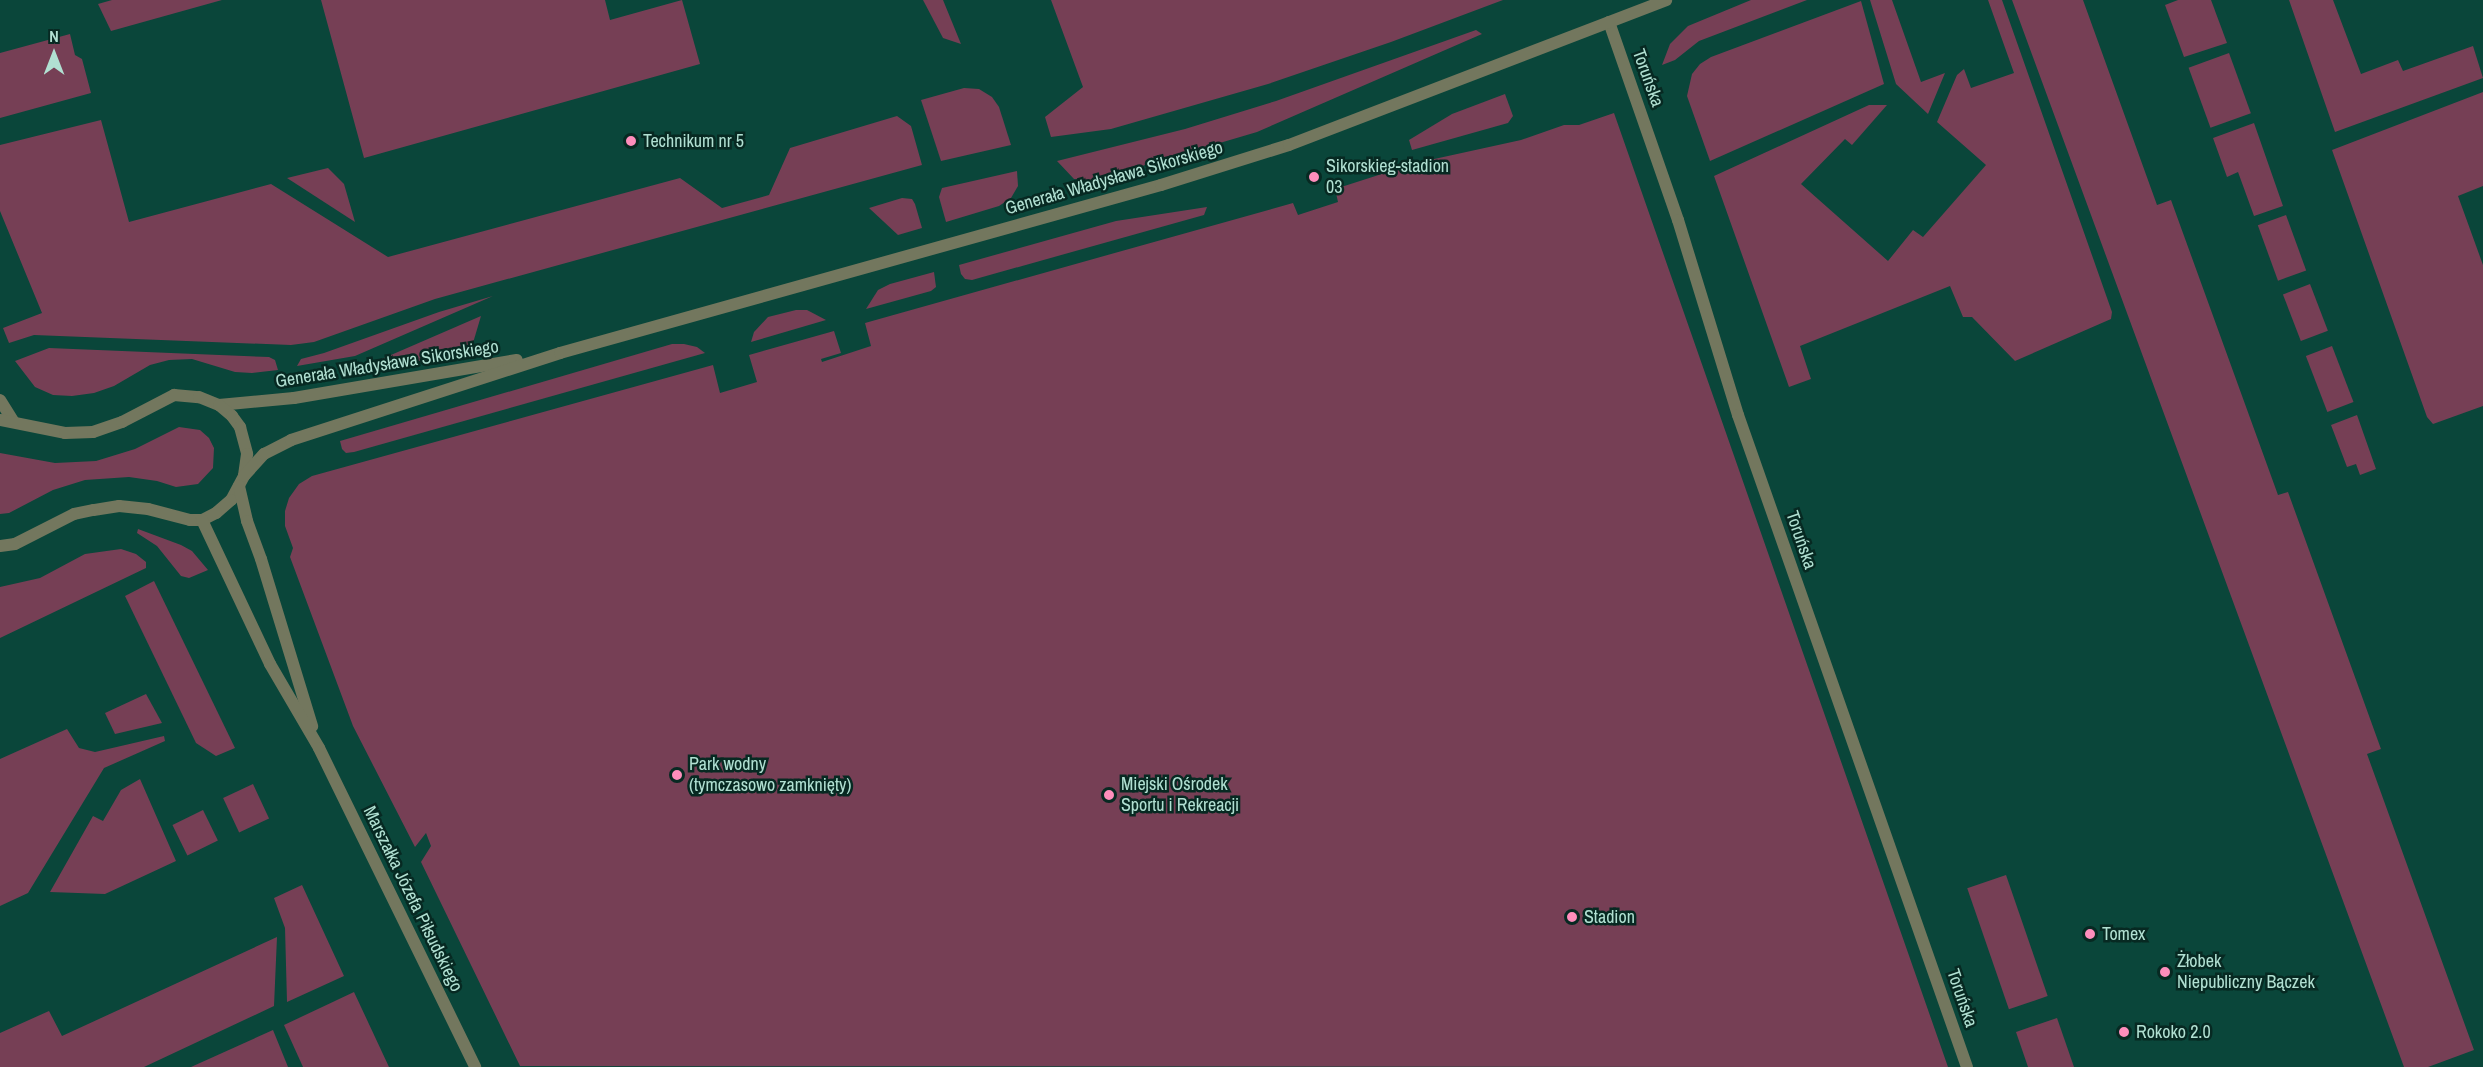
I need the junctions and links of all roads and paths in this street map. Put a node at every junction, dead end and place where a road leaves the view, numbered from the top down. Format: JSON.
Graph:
{"nodes":[{"id":1,"x":1666,"y":0,"type":"edge"},
{"id":2,"x":1609,"y":22,"type":"junction"},
{"id":3,"x":560,"y":353,"type":"junction"},
{"id":4,"x":0,"y":400,"type":"edge"},
{"id":5,"x":219,"y":405,"type":"junction"},
{"id":6,"x":0,"y":420,"type":"edge"},
{"id":7,"x":13,"y":421,"type":"junction"},
{"id":8,"x":242,"y":481,"type":"junction"},
{"id":9,"x":202,"y":520,"type":"junction"},
{"id":10,"x":0,"y":546,"type":"edge"},
{"id":11,"x":319,"y":748,"type":"junction"},
{"id":12,"x":474,"y":1067,"type":"edge"},
{"id":13,"x":1967,"y":1067,"type":"edge"}],
"edges":[{"from":1,"to":2,"type":"street","name":"Generała Władysława Sikorskiego"},
{"from":2,"to":3,"type":"street","name":"Generała Władysława Sikorskiego"},
{"from":2,"to":13,"type":"street","name":"Toruńska"},
{"from":3,"to":5,"type":"street","name":"Generała Władysława Sikorskiego"},
{"from":3,"to":8,"type":"street","name":"Generała Władysława Sikorskiego"},
{"from":4,"to":7,"type":"street"},
{"from":5,"to":7,"type":"street"},
{"from":5,"to":8,"type":"street","name":"Marszałka Józefa Piłsudskiego"},
{"from":6,"to":7,"type":"street"},
{"from":8,"to":9,"type":"street","name":"Generała Władysława Sikorskiego"},
{"from":8,"to":11,"type":"street","name":"Marszałka Józefa Piłsudskiego"},
{"from":9,"to":10,"type":"street"},
{"from":9,"to":11,"type":"street","name":"Marszałka Józefa Piłsudskiego"},
{"from":11,"to":12,"type":"street","name":"Marszałka Józefa Piłsudskiego"}]}
